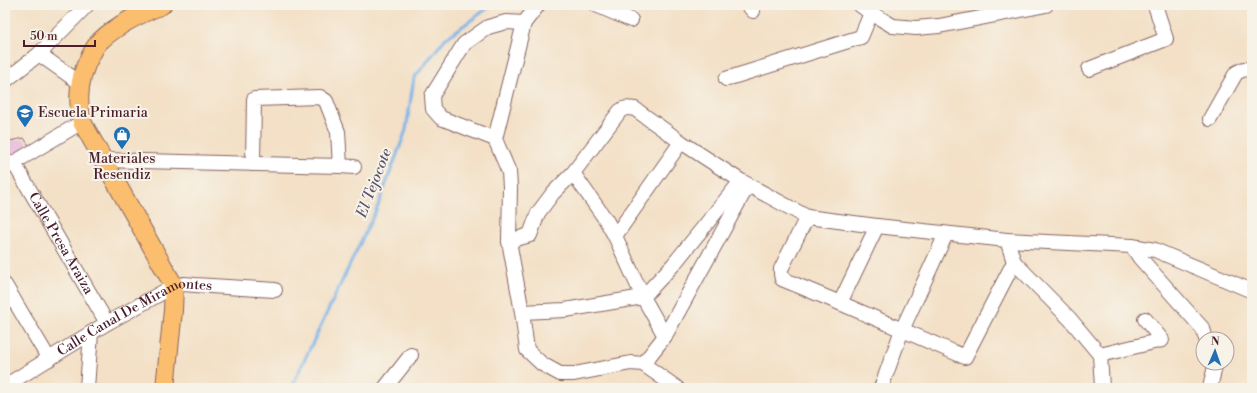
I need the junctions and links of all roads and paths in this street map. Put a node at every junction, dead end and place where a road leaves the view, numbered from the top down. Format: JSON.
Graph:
{"nodes":[{"id":1,"x":86,"y":5,"type":"edge"},
{"id":2,"x":162,"y":5,"type":"edge"},
{"id":3,"x":538,"y":5,"type":"edge"},
{"id":4,"x":596,"y":5,"type":"edge"},
{"id":5,"x":1046,"y":5,"type":"edge"},
{"id":6,"x":1155,"y":5,"type":"edge"},
{"id":7,"x":868,"y":8,"type":"edge"},
{"id":8,"x":631,"y":20,"type":"dead end"},
{"id":9,"x":524,"y":23,"type":"junction"},
{"id":10,"x":39,"y":54,"type":"junction"},
{"id":11,"x":1089,"y":69,"type":"dead end"},
{"id":12,"x":1248,"y":69,"type":"edge"},
{"id":13,"x":726,"y":79,"type":"dead end"},
{"id":14,"x":5,"y":81,"type":"edge"},
{"id":15,"x":80,"y":83,"type":"junction"},
{"id":16,"x":1210,"y":119,"type":"dead end"},
{"id":17,"x":82,"y":122,"type":"junction"},
{"id":18,"x":494,"y":139,"type":"junction"},
{"id":19,"x":681,"y":142,"type":"junction"},
{"id":20,"x":102,"y":160,"type":"junction"},
{"id":21,"x":253,"y":164,"type":"junction"},
{"id":22,"x":10,"y":166,"type":"edge"},
{"id":23,"x":574,"y":173,"type":"junction"},
{"id":24,"x":745,"y":183,"type":"junction"},
{"id":25,"x":807,"y":217,"type":"junction"},
{"id":26,"x":877,"y":226,"type":"junction"},
{"id":27,"x":946,"y":234,"type":"junction"},
{"id":28,"x":615,"y":236,"type":"junction"},
{"id":29,"x":1007,"y":240,"type":"junction"},
{"id":30,"x":509,"y":241,"type":"junction"},
{"id":31,"x":1132,"y":246,"type":"junction"},
{"id":32,"x":1014,"y":262,"type":"junction"},
{"id":33,"x":5,"y":285,"type":"edge"},
{"id":34,"x":174,"y":286,"type":"junction"},
{"id":35,"x":275,"y":290,"type":"dead end"},
{"id":36,"x":1252,"y":292,"type":"edge"},
{"id":37,"x":643,"y":297,"type":"junction"},
{"id":38,"x":840,"y":303,"type":"junction"},
{"id":39,"x":522,"y":312,"type":"junction"},
{"id":40,"x":1145,"y":319,"type":"dead end"},
{"id":41,"x":107,"y":323,"type":"junction"},
{"id":42,"x":902,"y":330,"type":"junction"},
{"id":43,"x":1204,"y":331,"type":"edge"},
{"id":44,"x":91,"y":333,"type":"junction"},
{"id":45,"x":665,"y":336,"type":"junction"},
{"id":46,"x":411,"y":355,"type":"dead end"},
{"id":47,"x":1100,"y":355,"type":"junction"},
{"id":48,"x":49,"y":359,"type":"junction"},
{"id":49,"x":643,"y":364,"type":"junction"},
{"id":50,"x":1214,"y":371,"type":"edge"},
{"id":51,"x":11,"y":384,"type":"edge"},
{"id":52,"x":86,"y":388,"type":"edge"},
{"id":53,"x":165,"y":388,"type":"edge"},
{"id":54,"x":385,"y":388,"type":"edge"},
{"id":55,"x":677,"y":388,"type":"edge"},
{"id":56,"x":881,"y":388,"type":"edge"},
{"id":57,"x":1101,"y":388,"type":"edge"},
{"id":58,"x":1210,"y":388,"type":"edge"}],
"edges":[{"from":1,"to":10,"type":"street"},
{"from":2,"to":15,"type":"main road"},
{"from":3,"to":9,"type":"street"},
{"from":4,"to":8,"type":"street"},
{"from":5,"to":7,"type":"street"},
{"from":6,"to":11,"type":"street"},
{"from":7,"to":13,"type":"street"},
{"from":9,"to":18,"type":"street"},
{"from":9,"to":18,"type":"street"},
{"from":10,"to":14,"type":"street"},
{"from":10,"to":15,"type":"street"},
{"from":12,"to":16,"type":"street"},
{"from":15,"to":17,"type":"main road"},
{"from":17,"to":20,"type":"main road"},
{"from":17,"to":22,"type":"street"},
{"from":18,"to":30,"type":"street"},
{"from":19,"to":23,"type":"street"},
{"from":19,"to":24,"type":"street"},
{"from":19,"to":28,"type":"street"},
{"from":20,"to":21,"type":"street"},
{"from":20,"to":34,"type":"main road"},
{"from":21,"to":21,"type":"street"},
{"from":22,"to":41,"type":"street","name":"Calle Presa Araiza"},
{"from":23,"to":28,"type":"street"},
{"from":23,"to":30,"type":"street"},
{"from":24,"to":25,"type":"street"},
{"from":24,"to":37,"type":"street"},
{"from":24,"to":45,"type":"street"},
{"from":25,"to":26,"type":"street"},
{"from":25,"to":38,"type":"street"},
{"from":26,"to":27,"type":"street"},
{"from":26,"to":38,"type":"street"},
{"from":27,"to":29,"type":"street"},
{"from":27,"to":42,"type":"street"},
{"from":28,"to":37,"type":"street"},
{"from":29,"to":31,"type":"street"},
{"from":29,"to":32,"type":"street"},
{"from":30,"to":39,"type":"street"},
{"from":31,"to":36,"type":"street"},
{"from":31,"to":43,"type":"street"},
{"from":32,"to":42,"type":"street"},
{"from":32,"to":47,"type":"street"},
{"from":33,"to":48,"type":"street"},
{"from":34,"to":35,"type":"street","name":"Calle Canal De Miramontes"},
{"from":34,"to":41,"type":"street","name":"Calle Canal De Miramontes"},
{"from":34,"to":53,"type":"main road"},
{"from":37,"to":39,"type":"street"},
{"from":37,"to":45,"type":"street"},
{"from":38,"to":42,"type":"street"},
{"from":39,"to":49,"type":"street"},
{"from":40,"to":47,"type":"street"},
{"from":41,"to":44,"type":"street","name":"Calle Canal De Miramontes"},
{"from":42,"to":56,"type":"street"},
{"from":44,"to":48,"type":"street","name":"Calle Canal De Miramontes"},
{"from":44,"to":52,"type":"street"},
{"from":45,"to":49,"type":"street"},
{"from":46,"to":54,"type":"street"},
{"from":47,"to":57,"type":"street"},
{"from":48,"to":51,"type":"street","name":"Calle Canal De Miramontes"},
{"from":49,"to":55,"type":"street"},
{"from":50,"to":58,"type":"street"}]}
